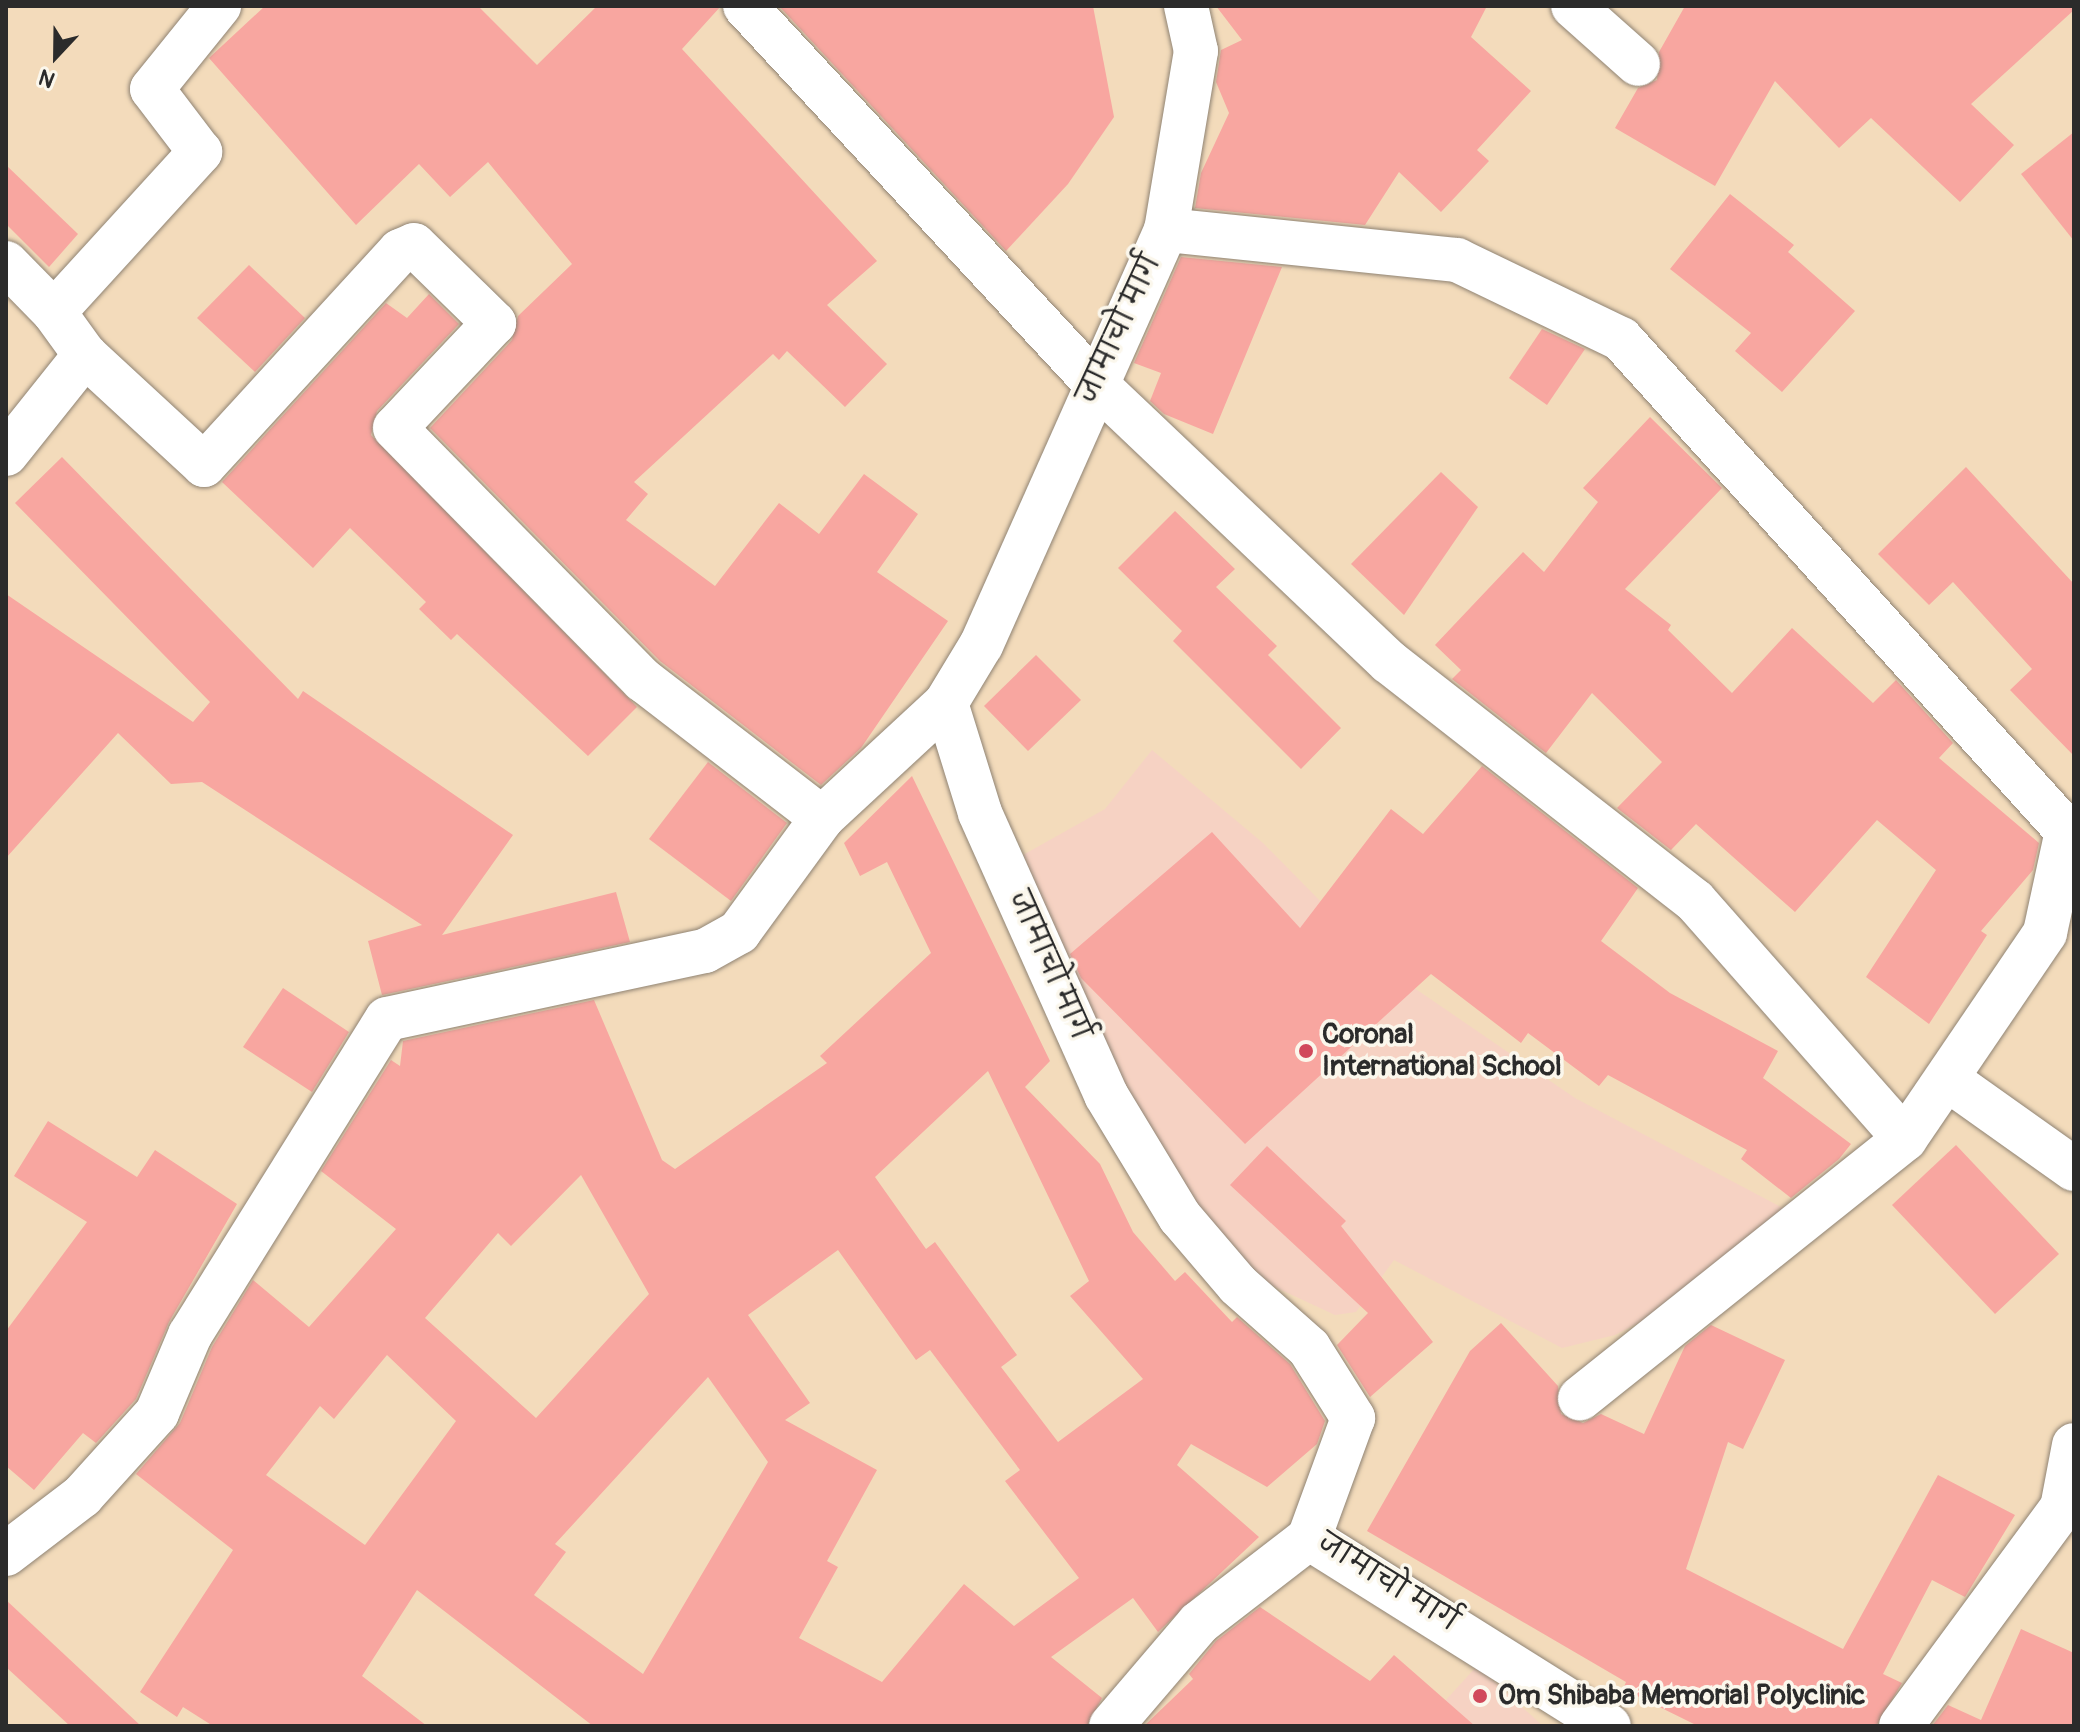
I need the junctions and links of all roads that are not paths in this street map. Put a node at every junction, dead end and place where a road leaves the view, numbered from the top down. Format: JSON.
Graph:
{"nodes":[{"id":1,"x":219,"y":6,"type":"edge"},
{"id":2,"x":745,"y":6,"type":"edge"},
{"id":3,"x":1186,"y":6,"type":"edge"},
{"id":4,"x":1573,"y":6,"type":"edge"},
{"id":5,"x":1638,"y":64,"type":"dead end"},
{"id":6,"x":1166,"y":230,"type":"junction"},
{"id":7,"x":6,"y":263,"type":"edge"},
{"id":8,"x":54,"y":312,"type":"junction"},
{"id":9,"x":85,"y":355,"type":"junction"},
{"id":10,"x":1095,"y":383,"type":"junction"},
{"id":11,"x":6,"y":454,"type":"edge"},
{"id":12,"x":946,"y":703,"type":"junction"},
{"id":13,"x":822,"y":818,"type":"junction"},
{"id":14,"x":1950,"y":1081,"type":"junction"},
{"id":15,"x":1905,"y":1139,"type":"junction"},
{"id":16,"x":2074,"y":1169,"type":"edge"},
{"id":17,"x":1580,"y":1398,"type":"dead end"},
{"id":18,"x":2074,"y":1445,"type":"edge"},
{"id":19,"x":1309,"y":1538,"type":"junction"},
{"id":20,"x":6,"y":1554,"type":"edge"},
{"id":21,"x":1111,"y":1726,"type":"edge"},
{"id":22,"x":1609,"y":1726,"type":"edge"},
{"id":23,"x":1901,"y":1726,"type":"edge"}],
"edges":[{"from":1,"to":8,"type":"street"},
{"from":2,"to":10,"type":"street"},
{"from":3,"to":6,"type":"street","name":"जामाचो मार्ग"},
{"from":4,"to":5,"type":"street"},
{"from":6,"to":10,"type":"street","name":"जामाचो मार्ग"},
{"from":6,"to":14,"type":"street"},
{"from":7,"to":8,"type":"street"},
{"from":8,"to":9,"type":"street"},
{"from":9,"to":11,"type":"street"},
{"from":9,"to":13,"type":"street"},
{"from":10,"to":12,"type":"street","name":"जामाचो मार्ग"},
{"from":10,"to":15,"type":"street"},
{"from":12,"to":13,"type":"street"},
{"from":12,"to":19,"type":"street","name":"जामाचो मार्ग"},
{"from":13,"to":20,"type":"street"},
{"from":14,"to":15,"type":"street"},
{"from":14,"to":16,"type":"street"},
{"from":15,"to":17,"type":"street"},
{"from":18,"to":23,"type":"street"},
{"from":19,"to":21,"type":"street"},
{"from":19,"to":22,"type":"street","name":"जामाचो मार्ग"}]}
